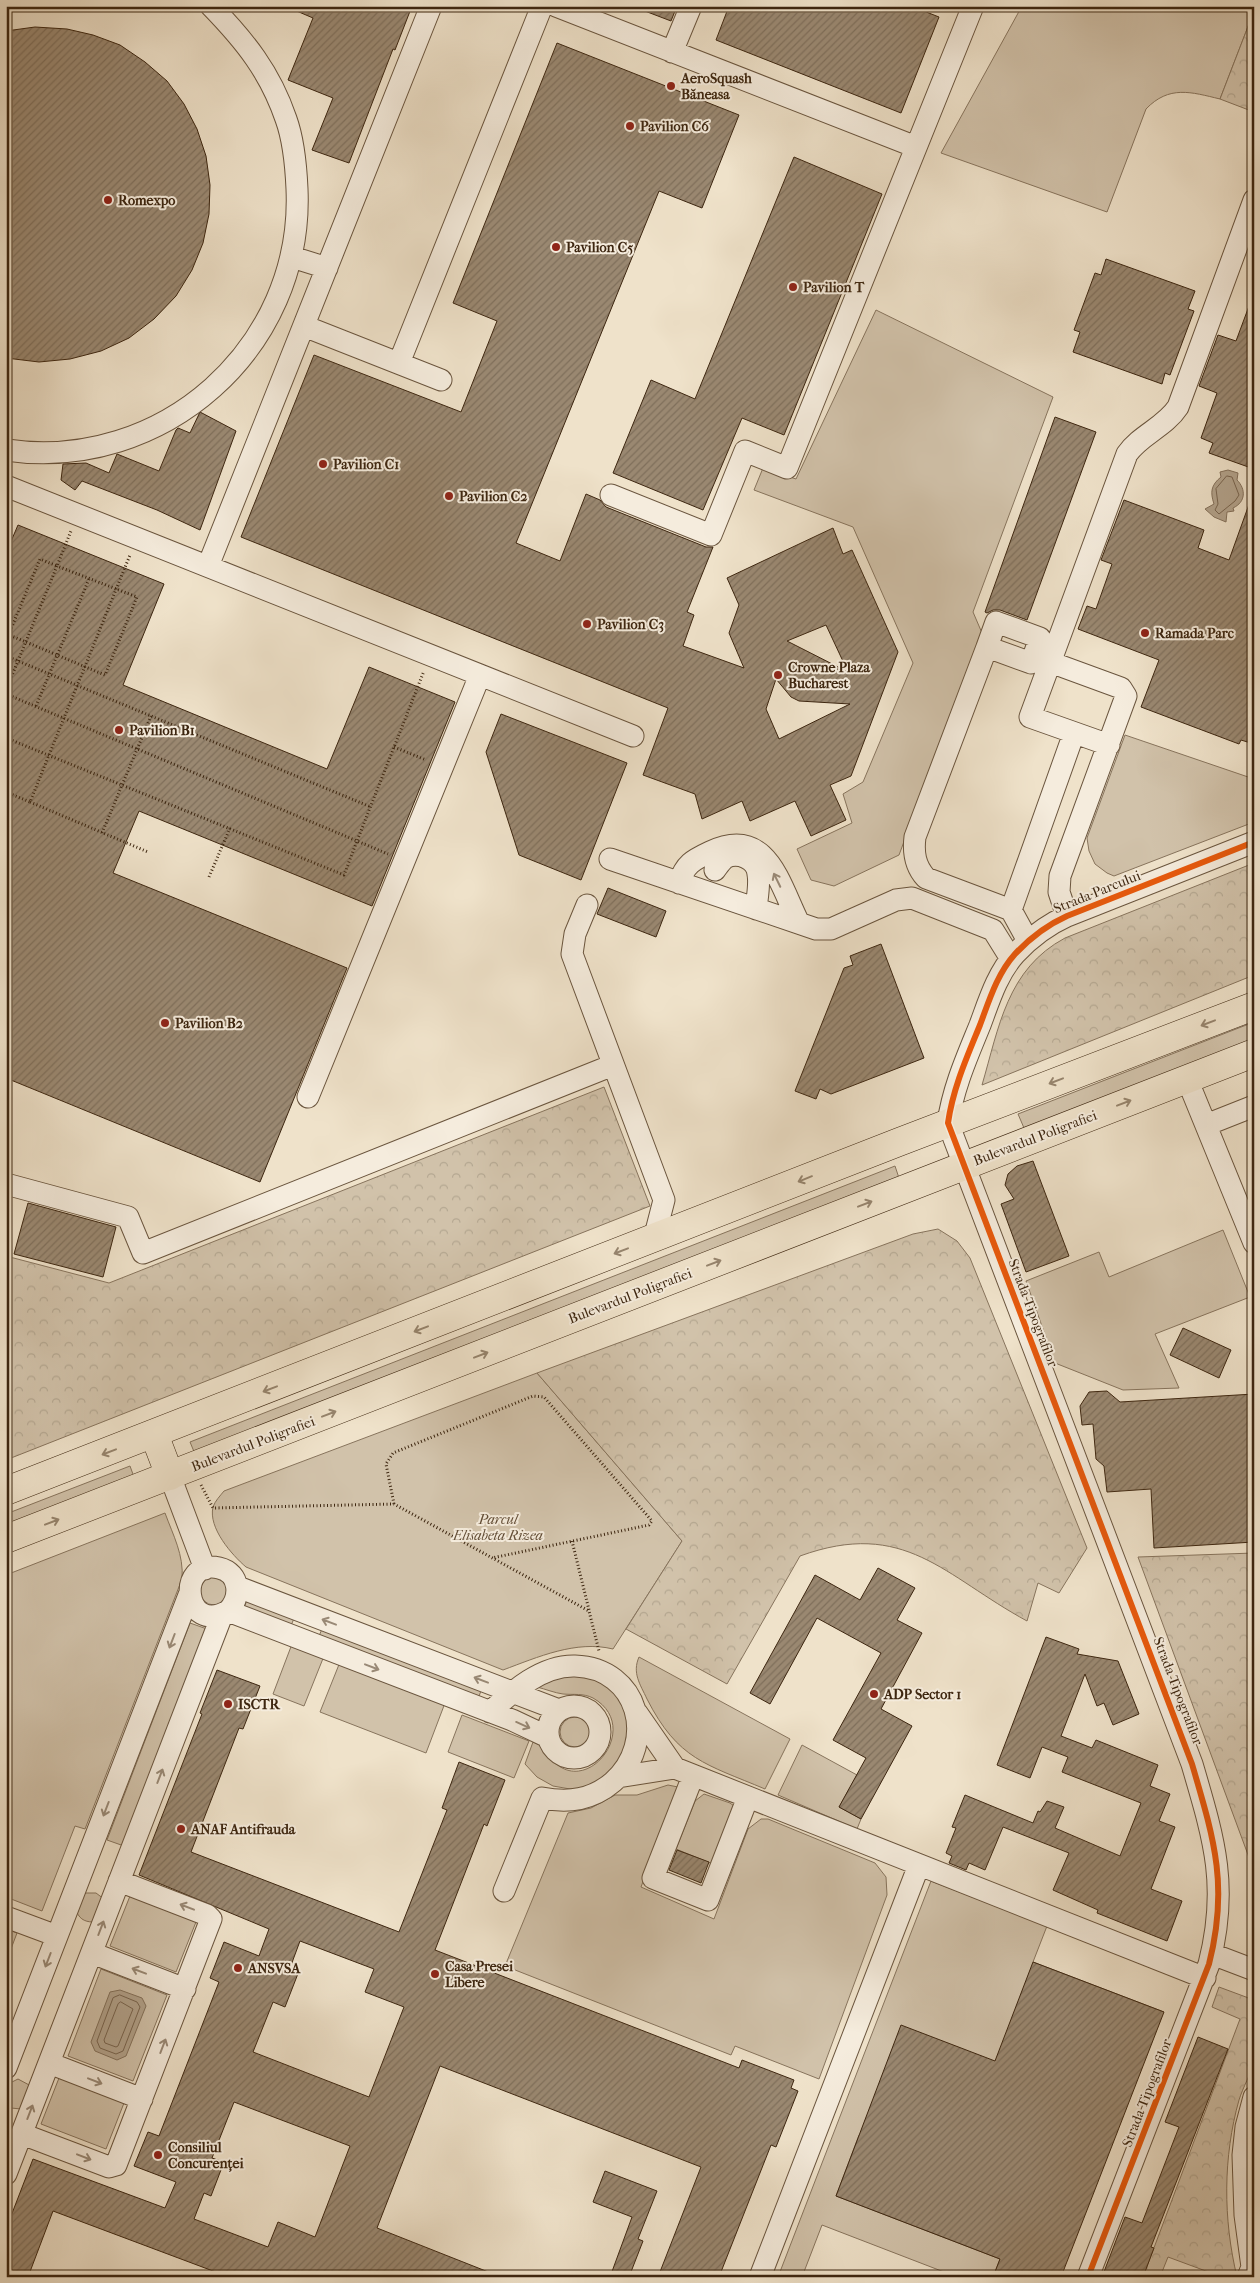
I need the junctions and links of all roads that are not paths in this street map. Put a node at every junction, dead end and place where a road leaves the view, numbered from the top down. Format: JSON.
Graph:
{"nodes":[{"id":1,"x":211,"y":6,"type":"edge"},
{"id":2,"x":431,"y":6,"type":"edge"},
{"id":3,"x":542,"y":6,"type":"edge"},
{"id":4,"x":556,"y":6,"type":"edge"},
{"id":5,"x":690,"y":6,"type":"edge"},
{"id":6,"x":973,"y":6,"type":"edge"},
{"id":7,"x":672,"y":52,"type":"junction"},
{"id":8,"x":916,"y":147,"type":"junction"},
{"id":9,"x":1254,"y":200,"type":"edge"},
{"id":10,"x":292,"y":257,"type":"junction"},
{"id":11,"x":327,"y":268,"type":"junction"},
{"id":12,"x":304,"y":326,"type":"junction"},
{"id":13,"x":399,"y":364,"type":"junction"},
{"id":14,"x":441,"y":380,"type":"dead end"},
{"id":15,"x":6,"y":450,"type":"edge"},
{"id":16,"x":6,"y":486,"type":"edge"},
{"id":17,"x":610,"y":495,"type":"dead end"},
{"id":18,"x":208,"y":566,"type":"junction"},
{"id":19,"x":987,"y":647,"type":"dead end"},
{"id":20,"x":1050,"y":662,"type":"junction"},
{"id":21,"x":480,"y":675,"type":"junction"},
{"id":22,"x":1074,"y":733,"type":"junction"},
{"id":23,"x":633,"y":736,"type":"dead end"},
{"id":24,"x":1109,"y":745,"type":"junction"},
{"id":25,"x":1254,"y":842,"type":"edge"},
{"id":26,"x":610,"y":859,"type":"dead end"},
{"id":27,"x":715,"y":870,"type":"dead end"},
{"id":28,"x":680,"y":883,"type":"junction"},
{"id":29,"x":587,"y":906,"type":"dead end"},
{"id":30,"x":756,"y":909,"type":"junction"},
{"id":31,"x":1011,"y":910,"type":"junction"},
{"id":32,"x":1067,"y":916,"type":"junction"},
{"id":33,"x":798,"y":923,"type":"junction"},
{"id":34,"x":1028,"y":941,"type":"junction"},
{"id":35,"x":1011,"y":959,"type":"junction"},
{"id":36,"x":1254,"y":1006,"type":"edge"},
{"id":37,"x":1254,"y":1053,"type":"edge"},
{"id":38,"x":613,"y":1065,"type":"junction"},
{"id":39,"x":1187,"y":1079,"type":"junction"},
{"id":40,"x":308,"y":1097,"type":"dead end"},
{"id":41,"x":1254,"y":1106,"type":"edge"},
{"id":42,"x":948,"y":1123,"type":"junction"},
{"id":43,"x":1206,"y":1124,"type":"junction"},
{"id":44,"x":964,"y":1165,"type":"junction"},
{"id":45,"x":6,"y":1184,"type":"edge"},
{"id":46,"x":664,"y":1200,"type":"junction"},
{"id":47,"x":698,"y":1222,"type":"junction"},
{"id":48,"x":654,"y":1238,"type":"junction"},
{"id":49,"x":1254,"y":1243,"type":"edge"},
{"id":50,"x":154,"y":1434,"type":"junction"},
{"id":51,"x":170,"y":1476,"type":"junction"},
{"id":52,"x":6,"y":1491,"type":"edge"},
{"id":53,"x":6,"y":1539,"type":"edge"},
{"id":54,"x":204,"y":1569,"type":"junction"},
{"id":55,"x":238,"y":1587,"type":"junction"},
{"id":56,"x":189,"y":1595,"type":"junction"},
{"id":57,"x":225,"y":1613,"type":"junction"},
{"id":58,"x":511,"y":1692,"type":"junction"},
{"id":59,"x":560,"y":1710,"type":"junction"},
{"id":60,"x":490,"y":1712,"type":"junction"},
{"id":61,"x":636,"y":1713,"type":"junction"},
{"id":62,"x":548,"y":1737,"type":"junction"},
{"id":63,"x":684,"y":1772,"type":"junction"},
{"id":64,"x":618,"y":1777,"type":"junction"},
{"id":65,"x":748,"y":1797,"type":"junction"},
{"id":66,"x":920,"y":1865,"type":"junction"},
{"id":67,"x":119,"y":1881,"type":"junction"},
{"id":68,"x":504,"y":1891,"type":"dead end"},
{"id":69,"x":6,"y":1917,"type":"edge"},
{"id":70,"x":57,"y":1936,"type":"junction"},
{"id":71,"x":92,"y":1953,"type":"junction"},
{"id":72,"x":1212,"y":1954,"type":"junction"},
{"id":73,"x":1254,"y":1970,"type":"edge"},
{"id":74,"x":1204,"y":1978,"type":"junction"},
{"id":75,"x":185,"y":1989,"type":"junction"},
{"id":76,"x":8,"y":2057,"type":"edge"},
{"id":77,"x":49,"y":2063,"type":"junction"},
{"id":78,"x":1254,"y":2097,"type":"edge"},
{"id":79,"x":142,"y":2099,"type":"junction"},
{"id":80,"x":22,"y":2134,"type":"junction"},
{"id":81,"x":6,"y":2174,"type":"edge"},
{"id":82,"x":760,"y":2277,"type":"edge"},
{"id":83,"x":1088,"y":2277,"type":"edge"},
{"id":84,"x":1248,"y":2277,"type":"edge"}],
"edges":[{"from":1,"to":10,"type":"street"},
{"from":2,"to":11,"type":"street"},
{"from":3,"to":13,"type":"street"},
{"from":4,"to":7,"type":"street"},
{"from":5,"to":7,"type":"street"},
{"from":6,"to":8,"type":"street"},
{"from":7,"to":8,"type":"street"},
{"from":8,"to":17,"type":"street"},
{"from":9,"to":20,"type":"street"},
{"from":10,"to":11,"type":"street"},
{"from":10,"to":15,"type":"street"},
{"from":11,"to":12,"type":"street"},
{"from":12,"to":13,"type":"street"},
{"from":12,"to":18,"type":"street"},
{"from":13,"to":14,"type":"street"},
{"from":16,"to":18,"type":"street"},
{"from":18,"to":21,"type":"street"},
{"from":19,"to":31,"type":"street"},
{"from":20,"to":22,"type":"street"},
{"from":20,"to":24,"type":"street"},
{"from":21,"to":23,"type":"street"},
{"from":21,"to":40,"type":"street"},
{"from":22,"to":24,"type":"street"},
{"from":22,"to":31,"type":"street"},
{"from":24,"to":32,"type":"street"},
{"from":25,"to":32,"type":"street","name":"Strada Parcului"},
{"from":26,"to":28,"type":"street"},
{"from":27,"to":30,"type":"street"},
{"from":28,"to":30,"type":"street"},
{"from":33,"to":28,"type":"street","one_way":true},
{"from":29,"to":38,"type":"street"},
{"from":30,"to":33,"type":"street"},
{"from":31,"to":34,"type":"street"},
{"from":32,"to":34,"type":"street","name":"Strada Parcului"},
{"from":33,"to":35,"type":"street"},
{"from":34,"to":35,"type":"street","name":"Strada Parcului"},
{"from":35,"to":42,"type":"street","name":"Strada Parcului"},
{"from":36,"to":42,"type":"main road","one_way":true},
{"from":37,"to":39,"type":"main road","name":"Bulevardul Poligrafiei"},
{"from":38,"to":45,"type":"street"},
{"from":38,"to":46,"type":"street"},
{"from":39,"to":43,"type":"street"},
{"from":44,"to":39,"type":"main road","name":"Bulevardul Poligrafiei","one_way":true},
{"from":41,"to":43,"type":"street"},
{"from":42,"to":44,"type":"street","name":"Strada Tipografilor"},
{"from":42,"to":47,"type":"main road","one_way":true},
{"from":43,"to":49,"type":"street"},
{"from":51,"to":44,"type":"main road","name":"Bulevardul Poligrafiei","one_way":true},
{"from":44,"to":72,"type":"street","name":"Strada Tipografilor"},
{"from":46,"to":47,"type":"street"},
{"from":46,"to":48,"type":"street"},
{"from":47,"to":48,"type":"main road"},
{"from":48,"to":50,"type":"main road","one_way":true},
{"from":50,"to":51,"type":"main road"},
{"from":50,"to":52,"type":"main road","one_way":true},
{"from":53,"to":51,"type":"main road","name":"Bulevardul Poligrafiei","one_way":true},
{"from":51,"to":54,"type":"street"},
{"from":54,"to":55,"type":"street"},
{"from":54,"to":56,"type":"street"},
{"from":55,"to":57,"type":"street"},
{"from":58,"to":55,"type":"street","one_way":true},
{"from":56,"to":57,"type":"street"},
{"from":56,"to":70,"type":"street","one_way":true},
{"from":57,"to":60,"type":"street","one_way":true},
{"from":67,"to":57,"type":"street","one_way":true},
{"from":58,"to":59,"type":"street"},
{"from":58,"to":60,"type":"street"},
{"from":58,"to":61,"type":"street"},
{"from":59,"to":62,"type":"street"},
{"from":59,"to":62,"type":"street"},
{"from":60,"to":62,"type":"street","one_way":true},
{"from":61,"to":63,"type":"street"},
{"from":61,"to":64,"type":"street"},
{"from":63,"to":64,"type":"street"},
{"from":63,"to":65,"type":"street"},
{"from":63,"to":65,"type":"street"},
{"from":64,"to":68,"type":"street"},
{"from":65,"to":66,"type":"street"},
{"from":66,"to":74,"type":"street"},
{"from":66,"to":82,"type":"street"},
{"from":71,"to":67,"type":"street","one_way":true},
{"from":75,"to":67,"type":"street","one_way":true},
{"from":69,"to":70,"type":"street"},
{"from":70,"to":76,"type":"street","one_way":true},
{"from":75,"to":71,"type":"street","one_way":true},
{"from":71,"to":77,"type":"street"},
{"from":72,"to":73,"type":"street"},
{"from":72,"to":74,"type":"street","name":"Strada Tipografilor"},
{"from":74,"to":83,"type":"street","name":"Strada Tipografilor"},
{"from":79,"to":75,"type":"street","one_way":true},
{"from":77,"to":79,"type":"street","one_way":true},
{"from":80,"to":77,"type":"street","one_way":true},
{"from":78,"to":84,"type":"street"},
{"from":80,"to":79,"type":"street","one_way":true},
{"from":80,"to":81,"type":"street"}]}
